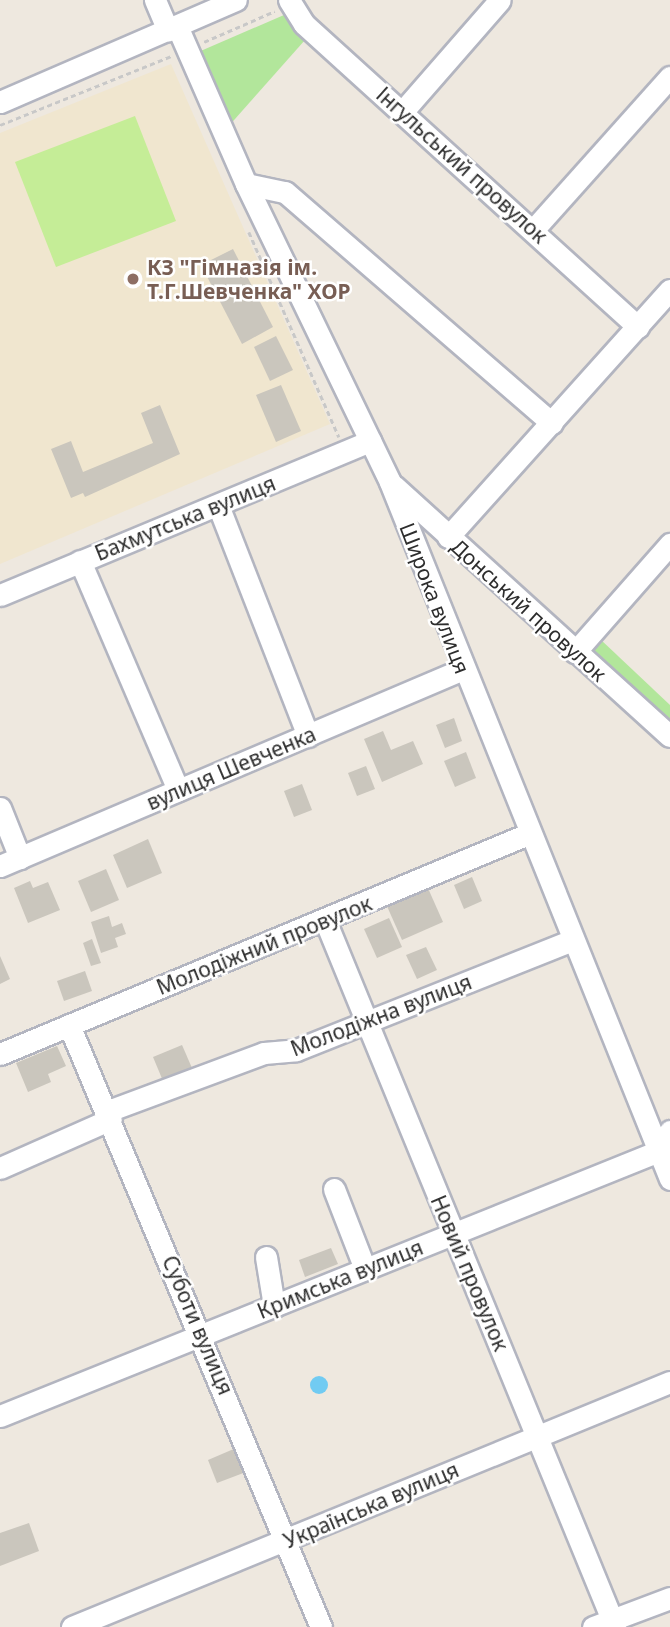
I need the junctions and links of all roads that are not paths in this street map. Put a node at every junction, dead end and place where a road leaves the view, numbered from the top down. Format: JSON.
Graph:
{"nodes":[{"id":1,"x":155,"y":0,"type":"edge"},
{"id":2,"x":236,"y":0,"type":"edge"},
{"id":3,"x":500,"y":0,"type":"edge"},
{"id":4,"x":284,"y":5,"type":"edge"},
{"id":5,"x":172,"y":28,"type":"junction"},
{"id":6,"x":670,"y":77,"type":"edge"},
{"id":7,"x":0,"y":102,"type":"edge"},
{"id":8,"x":403,"y":111,"type":"junction"},
{"id":9,"x":246,"y":184,"type":"junction"},
{"id":10,"x":534,"y":229,"type":"junction"},
{"id":11,"x":670,"y":290,"type":"edge"},
{"id":12,"x":638,"y":327,"type":"junction"},
{"id":13,"x":552,"y":423,"type":"junction"},
{"id":14,"x":370,"y":441,"type":"junction"},
{"id":15,"x":390,"y":482,"type":"junction"},
{"id":16,"x":218,"y":505,"type":"junction"},
{"id":17,"x":447,"y":537,"type":"junction"},
{"id":18,"x":670,"y":544,"type":"edge"},
{"id":19,"x":80,"y":561,"type":"junction"},
{"id":20,"x":0,"y":595,"type":"edge"},
{"id":21,"x":575,"y":652,"type":"junction"},
{"id":22,"x":463,"y":670,"type":"junction"},
{"id":23,"x":308,"y":736,"type":"junction"},
{"id":24,"x":670,"y":736,"type":"edge"},
{"id":25,"x":178,"y":790,"type":"junction"},
{"id":26,"x":0,"y":808,"type":"edge"},
{"id":27,"x":528,"y":834,"type":"junction"},
{"id":28,"x":10,"y":862,"type":"edge"},
{"id":29,"x":325,"y":920,"type":"junction"},
{"id":30,"x":573,"y":940,"type":"junction"},
{"id":31,"x":368,"y":1021,"type":"junction"},
{"id":32,"x":69,"y":1025,"type":"junction"},
{"id":33,"x":0,"y":1054,"type":"edge"},
{"id":34,"x":110,"y":1115,"type":"junction"},
{"id":35,"x":670,"y":1131,"type":"edge"},
{"id":36,"x":659,"y":1151,"type":"junction"},
{"id":37,"x":0,"y":1168,"type":"edge"},
{"id":38,"x":670,"y":1179,"type":"edge"},
{"id":39,"x":334,"y":1189,"type":"dead end"},
{"id":40,"x":452,"y":1233,"type":"junction"},
{"id":41,"x":266,"y":1257,"type":"dead end"},
{"id":42,"x":365,"y":1269,"type":"junction"},
{"id":43,"x":274,"y":1306,"type":"junction"},
{"id":44,"x":202,"y":1335,"type":"junction"},
{"id":45,"x":670,"y":1381,"type":"edge"},
{"id":46,"x":0,"y":1416,"type":"edge"},
{"id":47,"x":540,"y":1435,"type":"junction"},
{"id":48,"x":287,"y":1540,"type":"junction"},
{"id":49,"x":670,"y":1598,"type":"edge"},
{"id":50,"x":607,"y":1624,"type":"edge"},
{"id":51,"x":72,"y":1627,"type":"edge"},
{"id":52,"x":321,"y":1627,"type":"edge"}],
"edges":[{"from":1,"to":5,"type":"street","name":"Широка вулиця"},
{"from":2,"to":5,"type":"street"},
{"from":3,"to":8,"type":"street"},
{"from":4,"to":8,"type":"street","name":"Інгульський провулок"},
{"from":5,"to":7,"type":"street"},
{"from":5,"to":9,"type":"street","name":"Широка вулиця"},
{"from":6,"to":10,"type":"street"},
{"from":8,"to":10,"type":"street","name":"Інгульський провулок"},
{"from":9,"to":13,"type":"street"},
{"from":9,"to":14,"type":"street","name":"Широка вулиця"},
{"from":10,"to":12,"type":"street","name":"Інгульський провулок"},
{"from":11,"to":12,"type":"street"},
{"from":12,"to":13,"type":"street"},
{"from":13,"to":17,"type":"street"},
{"from":14,"to":15,"type":"street","name":"Широка вулиця"},
{"from":14,"to":16,"type":"street","name":"Бахмутська вулиця"},
{"from":15,"to":17,"type":"street","name":"Донський провулок"},
{"from":15,"to":22,"type":"street","name":"Широка вулиця"},
{"from":16,"to":19,"type":"street","name":"Бахмутська вулиця"},
{"from":16,"to":23,"type":"street"},
{"from":17,"to":21,"type":"street","name":"Донський провулок"},
{"from":18,"to":21,"type":"street"},
{"from":19,"to":20,"type":"street","name":"Бахмутська вулиця"},
{"from":19,"to":25,"type":"street"},
{"from":21,"to":24,"type":"street","name":"Донський провулок"},
{"from":22,"to":23,"type":"street","name":"вулиця Шевченка"},
{"from":22,"to":27,"type":"street","name":"Широка вулиця"},
{"from":23,"to":25,"type":"street","name":"вулиця Шевченка"},
{"from":25,"to":28,"type":"street","name":"вулиця Шевченка"},
{"from":26,"to":28,"type":"street"},
{"from":27,"to":29,"type":"street","name":"Молодіжний провулок"},
{"from":27,"to":30,"type":"street","name":"Широка вулиця"},
{"from":29,"to":31,"type":"street","name":"Новий провулок"},
{"from":29,"to":32,"type":"street","name":"Молодіжний провулок"},
{"from":30,"to":31,"type":"street","name":"Молодіжна вулиця"},
{"from":30,"to":36,"type":"street","name":"Широка вулиця"},
{"from":31,"to":34,"type":"street","name":"Молодіжна вулиця"},
{"from":31,"to":40,"type":"street","name":"Новий провулок"},
{"from":32,"to":33,"type":"street","name":"Молодіжний провулок"},
{"from":32,"to":34,"type":"street","name":"Суботи вулиця"},
{"from":34,"to":37,"type":"street","name":"Молодіжна вулиця"},
{"from":34,"to":44,"type":"street","name":"Суботи вулиця"},
{"from":35,"to":36,"type":"street"},
{"from":36,"to":38,"type":"street","name":"Широка вулиця"},
{"from":36,"to":40,"type":"street","name":"Кримська вулиця"},
{"from":39,"to":42,"type":"street"},
{"from":40,"to":42,"type":"street","name":"Кримська вулиця"},
{"from":40,"to":47,"type":"street","name":"Новий провулок"},
{"from":41,"to":43,"type":"street"},
{"from":42,"to":43,"type":"street","name":"Кримська вулиця"},
{"from":43,"to":44,"type":"street","name":"Кримська вулиця"},
{"from":44,"to":46,"type":"street","name":"Кримська вулиця"},
{"from":44,"to":48,"type":"street","name":"Суботи вулиця"},
{"from":45,"to":47,"type":"street","name":"Українська вулиця"},
{"from":47,"to":48,"type":"street","name":"Українська вулиця"},
{"from":47,"to":50,"type":"street","name":"Новий провулок"},
{"from":48,"to":51,"type":"street","name":"Українська вулиця"},
{"from":48,"to":52,"type":"street","name":"Суботи вулиця"},
{"from":49,"to":50,"type":"street"}]}
